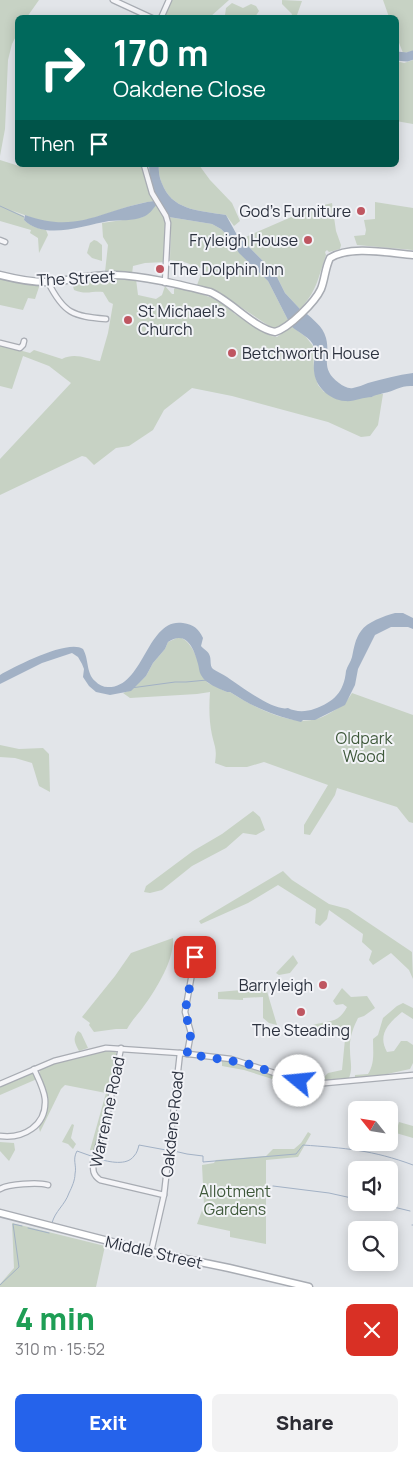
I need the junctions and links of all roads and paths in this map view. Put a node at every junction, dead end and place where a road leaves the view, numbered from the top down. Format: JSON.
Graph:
{"nodes":[{"id":1,"x":113,"y":0,"type":"edge"},
{"id":2,"x":169,"y":0,"type":"edge"},
{"id":3,"x":146,"y":15,"type":"edge"},
{"id":4,"x":162,"y":15,"type":"edge"},
{"id":5,"x":145,"y":167,"type":"edge"},
{"id":6,"x":413,"y":255,"type":"edge"},
{"id":7,"x":0,"y":276,"type":"edge"},
{"id":8,"x":48,"y":282,"type":"junction"},
{"id":9,"x":165,"y":283,"type":"junction"},
{"id":10,"x":106,"y":319,"type":"dead end"},
{"id":11,"x":24,"y":341,"type":"dead end"},
{"id":12,"x":0,"y":343,"type":"edge"},
{"id":13,"x":195,"y":957,"type":"dead end"},
{"id":14,"x":120,"y":1048,"type":"junction"},
{"id":15,"x":180,"y":1053,"type":"junction"},
{"id":16,"x":187,"y":1054,"type":"junction"},
{"id":17,"x":34,"y":1069,"type":"junction"},
{"id":18,"x":413,"y":1075,"type":"edge"},
{"id":19,"x":0,"y":1084,"type":"edge"},
{"id":20,"x":0,"y":1136,"type":"edge"},
{"id":21,"x":94,"y":1176,"type":"joint"},
{"id":22,"x":48,"y":1184,"type":"dead end"},
{"id":23,"x":0,"y":1189,"type":"edge"},
{"id":24,"x":164,"y":1195,"type":"junction"},
{"id":25,"x":0,"y":1213,"type":"edge"},
{"id":26,"x":151,"y":1252,"type":"junction"},
{"id":27,"x":309,"y":1287,"type":"edge"}],
"edges":[{"from":1,"to":3,"type":"street"},
{"from":2,"to":4,"type":"street"},
{"from":5,"to":9,"type":"street"},
{"from":6,"to":9,"type":"street","name":"The Street"},
{"from":7,"to":8,"type":"street","name":"The Street"},
{"from":8,"to":9,"type":"street","name":"The Street"},
{"from":8,"to":10,"type":"street"},
{"from":11,"to":12,"type":"street"},
{"from":13,"to":16,"type":"street"},
{"from":14,"to":15,"type":"street"},
{"from":14,"to":17,"type":"street"},
{"from":14,"to":21,"type":"street","name":"Warrenne Road"},
{"from":15,"to":16,"type":"street"},
{"from":15,"to":24,"type":"street","name":"Oakdene Road"},
{"from":16,"to":18,"type":"street"},
{"from":17,"to":19,"type":"street"},
{"from":17,"to":20,"type":"street"},
{"from":21,"to":24,"type":"street","name":"Oakdene Road"},
{"from":22,"to":23,"type":"street"},
{"from":24,"to":26,"type":"street","name":"Oakdene Road"},
{"from":25,"to":26,"type":"street","name":"Middle Street"},
{"from":26,"to":27,"type":"street","name":"Middle Street"}]}
